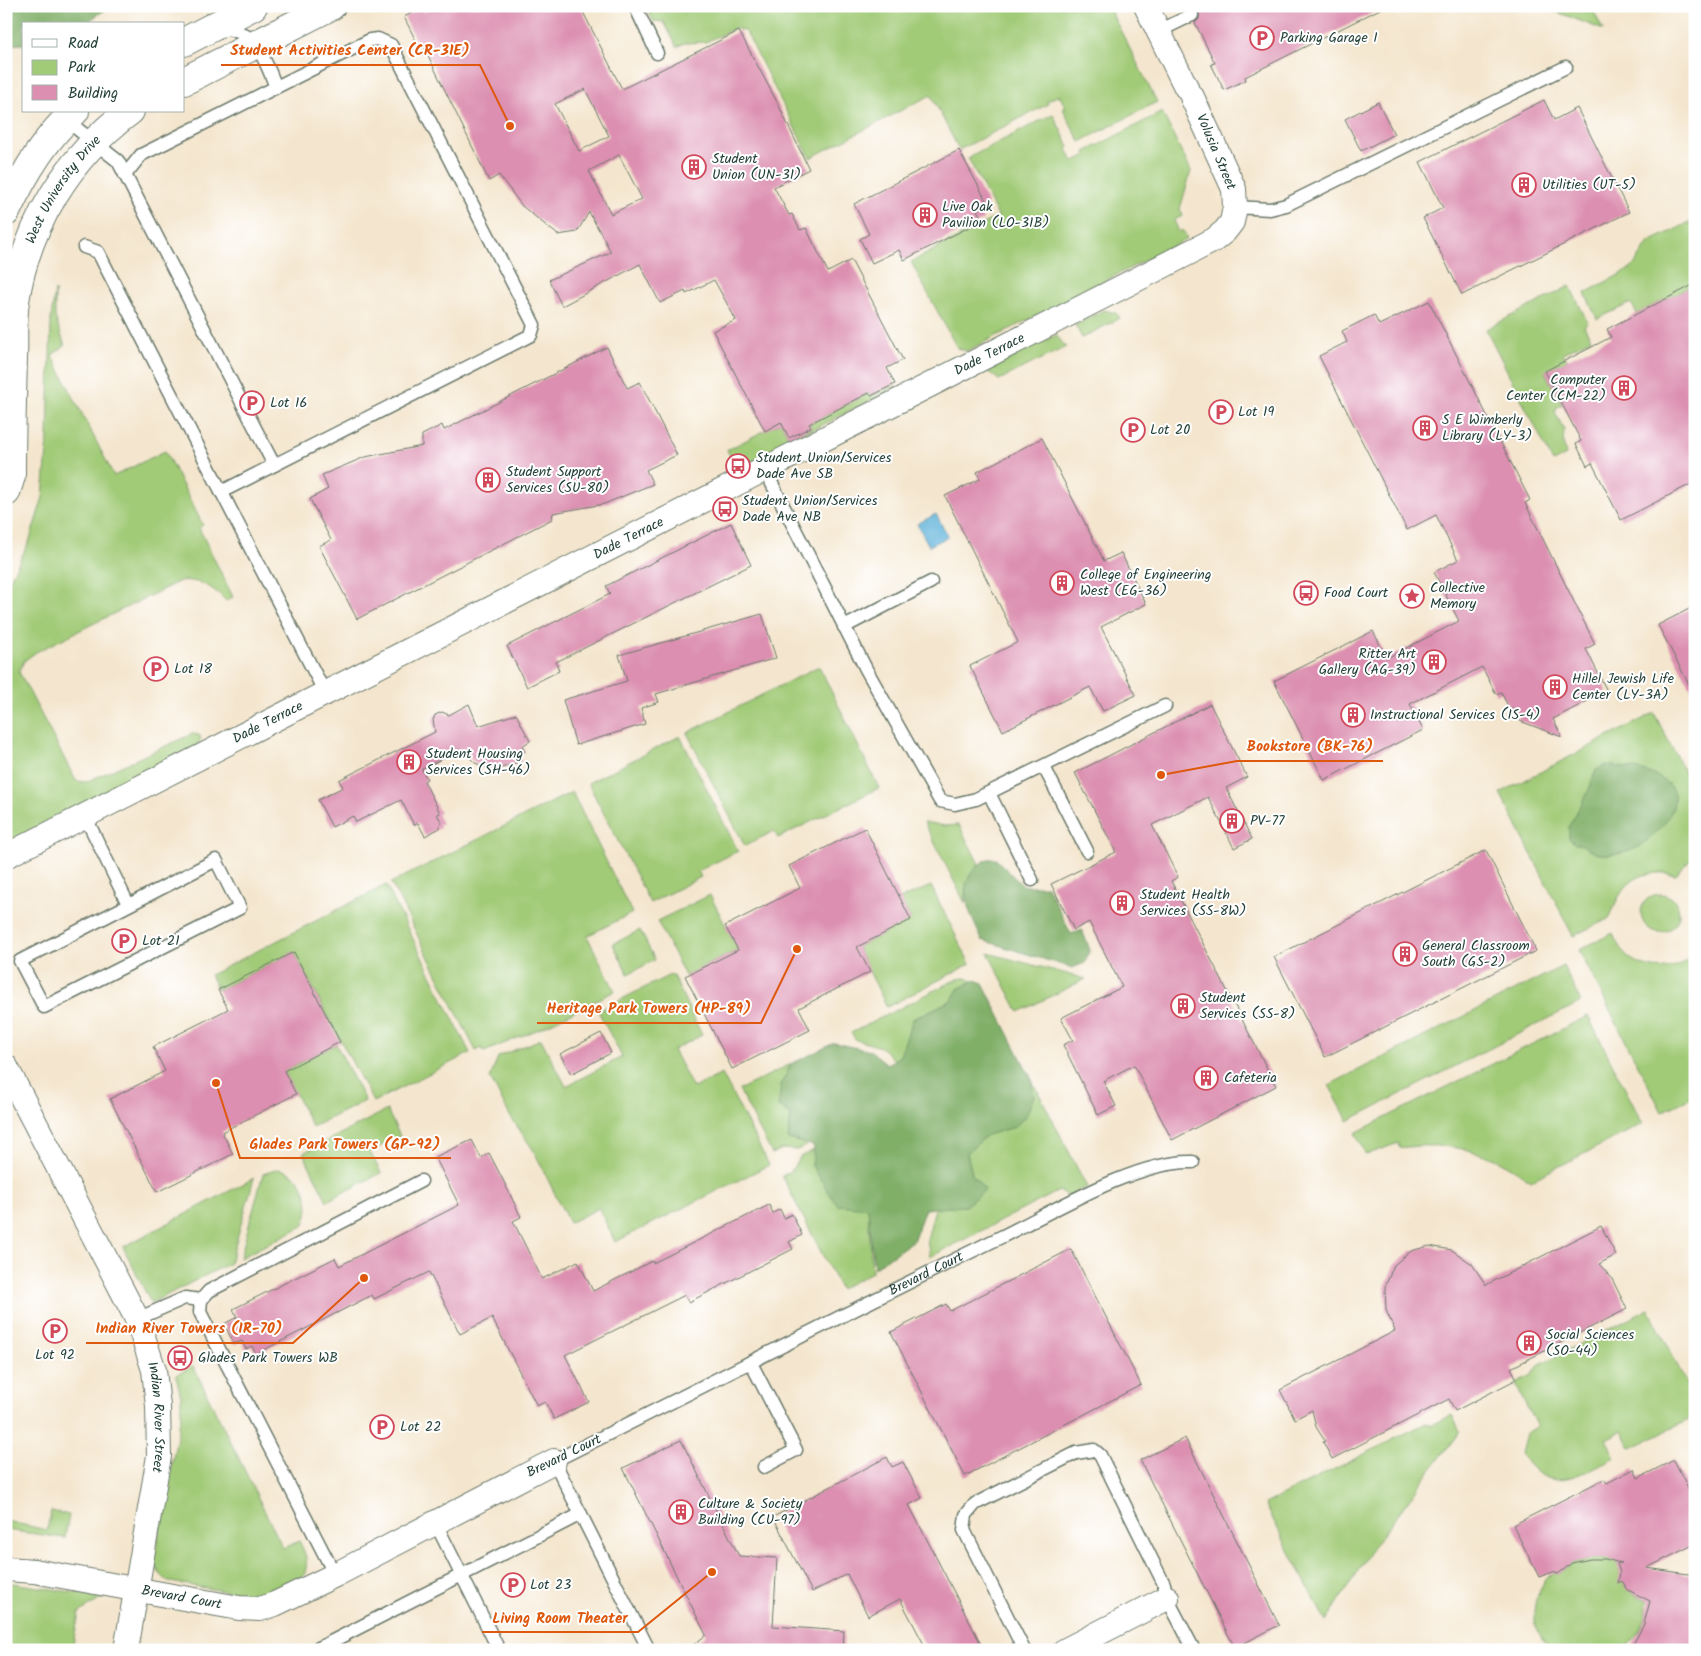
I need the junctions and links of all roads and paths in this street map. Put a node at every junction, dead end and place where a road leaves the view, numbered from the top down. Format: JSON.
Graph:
{"nodes":[{"id":1,"x":253,"y":6,"type":"edge"},
{"id":2,"x":331,"y":6,"type":"edge"},
{"id":3,"x":634,"y":6,"type":"edge"},
{"id":4,"x":1146,"y":6,"type":"edge"},
{"id":5,"x":1192,"y":15,"type":"dead end"},
{"id":6,"x":209,"y":29,"type":"junction"},
{"id":7,"x":1159,"y":31,"type":"junction"},
{"id":8,"x":185,"y":41,"type":"edge"},
{"id":9,"x":256,"y":44,"type":"junction"},
{"id":10,"x":657,"y":53,"type":"dead end"},
{"id":11,"x":1566,"y":67,"type":"dead end"},
{"id":12,"x":185,"y":80,"type":"edge"},
{"id":13,"x":276,"y":87,"type":"junction"},
{"id":14,"x":129,"y":112,"type":"edge"},
{"id":15,"x":70,"y":115,"type":"edge"},
{"id":16,"x":94,"y":141,"type":"junction"},
{"id":17,"x":125,"y":175,"type":"junction"},
{"id":18,"x":1235,"y":207,"type":"junction"},
{"id":19,"x":6,"y":212,"type":"edge"},
{"id":20,"x":84,"y":247,"type":"dead end"},
{"id":21,"x":10,"y":302,"type":"edge"},
{"id":22,"x":274,"y":465,"type":"junction"},
{"id":23,"x":764,"y":470,"type":"junction"},
{"id":24,"x":6,"y":492,"type":"edge"},
{"id":25,"x":221,"y":492,"type":"junction"},
{"id":26,"x":932,"y":582,"type":"dead end"},
{"id":27,"x":844,"y":627,"type":"junction"},
{"id":28,"x":325,"y":693,"type":"junction"},
{"id":29,"x":1165,"y":706,"type":"dead end"},
{"id":30,"x":1044,"y":767,"type":"junction"},
{"id":31,"x":989,"y":793,"type":"junction"},
{"id":32,"x":85,"y":816,"type":"junction"},
{"id":33,"x":1087,"y":851,"type":"dead end"},
{"id":34,"x":6,"y":856,"type":"edge"},
{"id":35,"x":1032,"y":880,"type":"dead end"},
{"id":36,"x":128,"y":904,"type":"junction"},
{"id":37,"x":6,"y":1067,"type":"edge"},
{"id":38,"x":1193,"y":1162,"type":"dead end"},
{"id":39,"x":421,"y":1180,"type":"dead end"},
{"id":40,"x":201,"y":1300,"type":"junction"},
{"id":41,"x":137,"y":1320,"type":"junction"},
{"id":42,"x":751,"y":1363,"type":"junction"},
{"id":43,"x":554,"y":1461,"type":"junction"},
{"id":44,"x":764,"y":1467,"type":"dead end"},
{"id":45,"x":581,"y":1514,"type":"junction"},
{"id":46,"x":435,"y":1522,"type":"junction"},
{"id":47,"x":6,"y":1569,"type":"edge"},
{"id":48,"x":335,"y":1575,"type":"junction"},
{"id":49,"x":462,"y":1575,"type":"junction"},
{"id":50,"x":137,"y":1591,"type":"junction"},
{"id":51,"x":1167,"y":1598,"type":"junction"},
{"id":52,"x":126,"y":1650,"type":"edge"},
{"id":53,"x":314,"y":1650,"type":"edge"},
{"id":54,"x":498,"y":1650,"type":"edge"},
{"id":55,"x":649,"y":1650,"type":"edge"},
{"id":56,"x":1024,"y":1650,"type":"edge"},
{"id":57,"x":1066,"y":1650,"type":"edge"},
{"id":58,"x":1194,"y":1650,"type":"edge"}],
"edges":[{"from":1,"to":6,"type":"street"},
{"from":2,"to":9,"type":"street"},
{"from":3,"to":10,"type":"lane"},
{"from":4,"to":7,"type":"street","name":"Volusia Street"},
{"from":5,"to":7,"type":"lane"},
{"from":6,"to":8,"type":"street"},
{"from":6,"to":9,"type":"lane"},
{"from":7,"to":18,"type":"street","name":"Volusia Street"},
{"from":9,"to":12,"type":"street"},
{"from":9,"to":13,"type":"lane"},
{"from":11,"to":18,"type":"lane"},
{"from":13,"to":17,"type":"lane"},
{"from":13,"to":22,"type":"lane"},
{"from":14,"to":16,"type":"street","name":"West University Drive"},
{"from":15,"to":16,"type":"lane"},
{"from":15,"to":19,"type":"street"},
{"from":16,"to":17,"type":"lane"},
{"from":16,"to":21,"type":"street","name":"West University Drive"},
{"from":17,"to":22,"type":"lane"},
{"from":18,"to":23,"type":"street","name":"Dade Terrace"},
{"from":20,"to":25,"type":"lane"},
{"from":21,"to":24,"type":"street","name":"West University Drive"},
{"from":22,"to":25,"type":"lane"},
{"from":23,"to":27,"type":"lane"},
{"from":23,"to":28,"type":"street","name":"Dade Terrace"},
{"from":25,"to":28,"type":"lane"},
{"from":26,"to":27,"type":"lane"},
{"from":27,"to":31,"type":"lane"},
{"from":28,"to":32,"type":"street","name":"Dade Terrace"},
{"from":29,"to":30,"type":"lane"},
{"from":30,"to":31,"type":"lane"},
{"from":30,"to":33,"type":"lane"},
{"from":31,"to":35,"type":"lane"},
{"from":32,"to":34,"type":"street","name":"Dade Terrace"},
{"from":32,"to":36,"type":"lane"},
{"from":36,"to":36,"type":"lane"},
{"from":37,"to":41,"type":"street","name":"Indian River Street"},
{"from":38,"to":42,"type":"lane","name":"Brevard Court"},
{"from":39,"to":40,"type":"lane"},
{"from":40,"to":41,"type":"lane"},
{"from":40,"to":48,"type":"lane"},
{"from":41,"to":50,"type":"street","name":"Indian River Street"},
{"from":42,"to":43,"type":"lane","name":"Brevard Court"},
{"from":42,"to":44,"type":"lane"},
{"from":43,"to":45,"type":"lane"},
{"from":43,"to":46,"type":"street","name":"Brevard Court"},
{"from":45,"to":49,"type":"lane"},
{"from":45,"to":55,"type":"lane"},
{"from":46,"to":48,"type":"street","name":"Brevard Court"},
{"from":46,"to":49,"type":"lane"},
{"from":47,"to":50,"type":"street","name":"Brevard Court"},
{"from":48,"to":50,"type":"street","name":"Brevard Court"},
{"from":49,"to":53,"type":"lane"},
{"from":49,"to":54,"type":"lane"},
{"from":50,"to":52,"type":"street","name":"Indian River Street"},
{"from":51,"to":56,"type":"lane"},
{"from":51,"to":57,"type":"street"},
{"from":51,"to":58,"type":"lane"}]}
